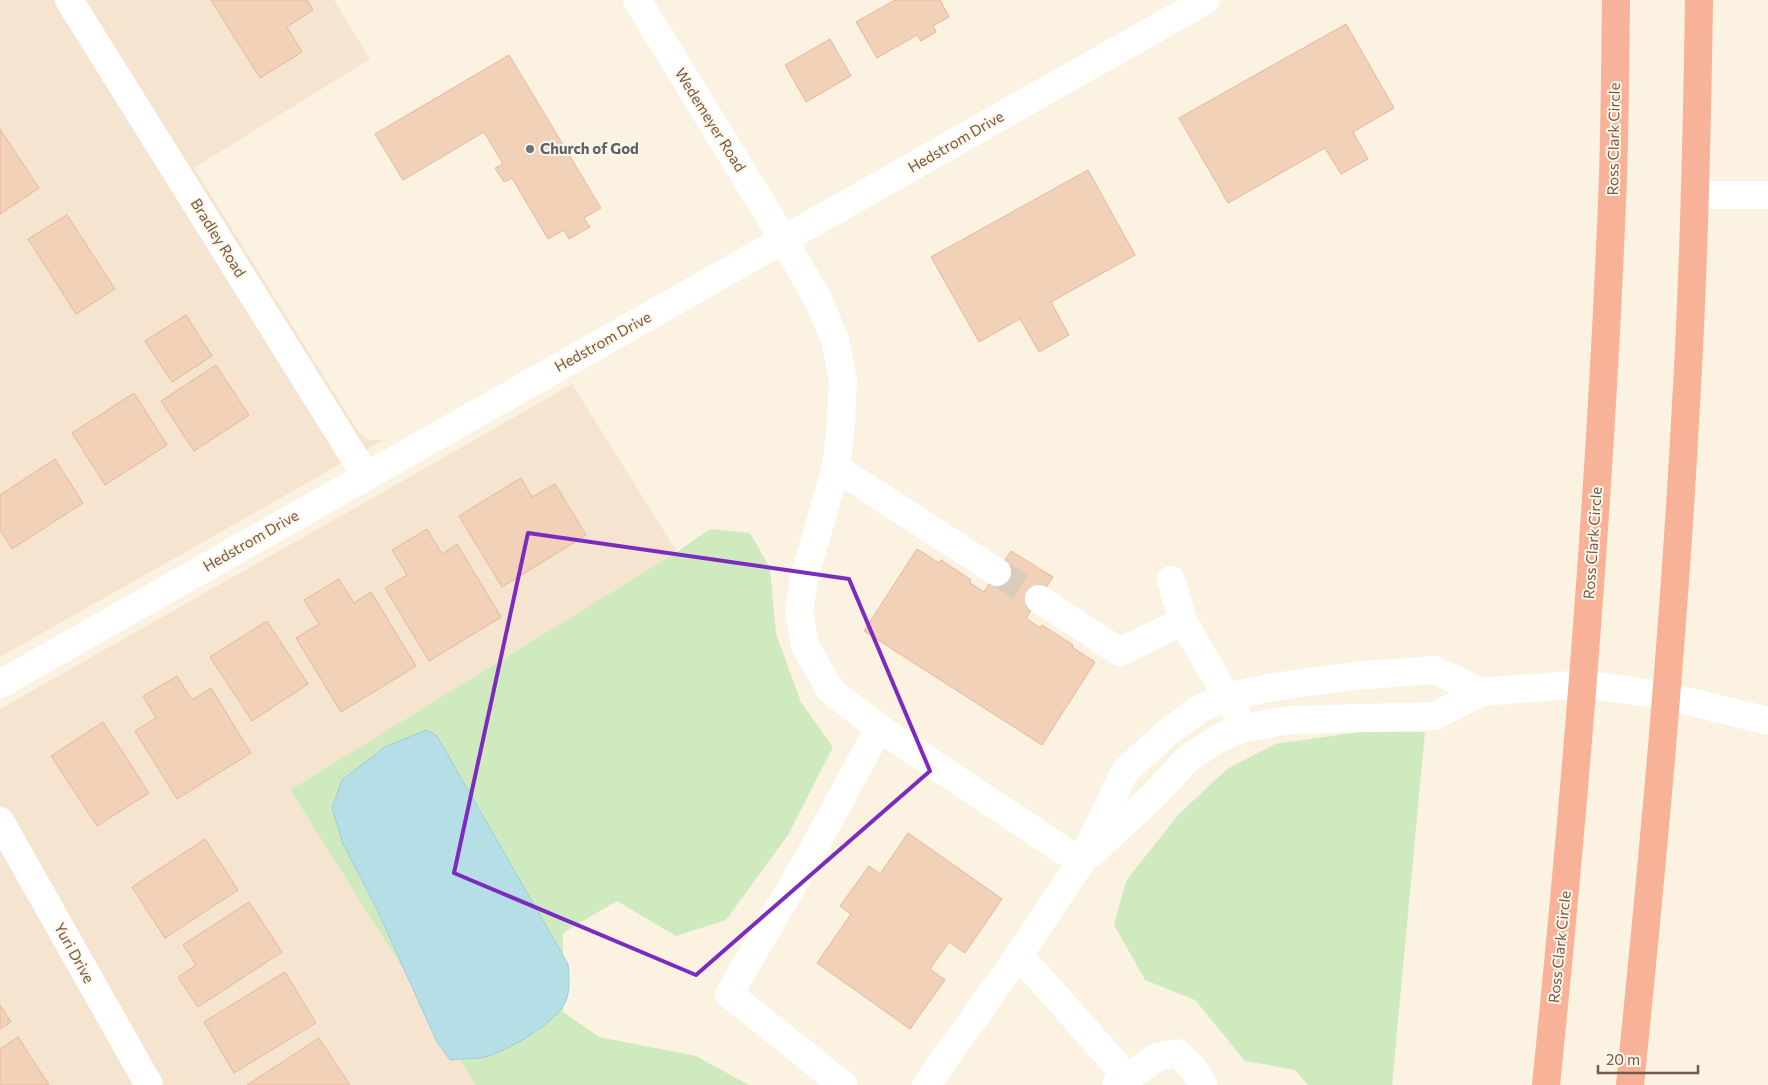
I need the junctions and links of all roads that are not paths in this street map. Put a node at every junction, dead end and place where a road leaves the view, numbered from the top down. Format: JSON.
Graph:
{"nodes":[{"id":1,"x":69,"y":0,"type":"edge"},
{"id":2,"x":637,"y":0,"type":"edge"},
{"id":3,"x":1206,"y":0,"type":"edge"},
{"id":4,"x":1616,"y":0,"type":"edge"},
{"id":5,"x":1699,"y":0,"type":"edge"},
{"id":6,"x":1696,"y":195,"type":"junction"},
{"id":7,"x":1768,"y":195,"type":"edge"},
{"id":8,"x":784,"y":240,"type":"junction"},
{"id":9,"x":836,"y":468,"type":"junction"},
{"id":10,"x":366,"y":476,"type":"junction"},
{"id":11,"x":997,"y":572,"type":"tunnel mouth"},
{"id":12,"x":1171,"y":580,"type":"dead end"},
{"id":13,"x":1039,"y":599,"type":"tunnel mouth"},
{"id":14,"x":1183,"y":621,"type":"junction"},
{"id":15,"x":0,"y":684,"type":"edge"},
{"id":16,"x":1584,"y":684,"type":"junction"},
{"id":17,"x":1482,"y":692,"type":"junction"},
{"id":18,"x":1667,"y":696,"type":"junction"},
{"id":19,"x":1228,"y":697,"type":"junction"},
{"id":20,"x":1768,"y":721,"type":"edge"},
{"id":21,"x":879,"y":728,"type":"junction"},
{"id":22,"x":1244,"y":728,"type":"junction"},
{"id":23,"x":0,"y":821,"type":"edge"},
{"id":24,"x":1081,"y":862,"type":"junction"},
{"id":25,"x":1019,"y":955,"type":"junction"},
{"id":26,"x":1122,"y":1082,"type":"edge"},
{"id":27,"x":149,"y":1085,"type":"edge"},
{"id":28,"x":843,"y":1085,"type":"edge"},
{"id":29,"x":926,"y":1085,"type":"edge"},
{"id":30,"x":1203,"y":1085,"type":"edge"},
{"id":31,"x":1546,"y":1085,"type":"edge"},
{"id":32,"x":1630,"y":1085,"type":"edge"}],
"edges":[{"from":1,"to":10,"type":"street","name":"Bradley Road"},
{"from":2,"to":8,"type":"street","name":"Wedemeyer Road"},
{"from":3,"to":8,"type":"street","name":"Hedstrom Drive"},
{"from":4,"to":16,"type":"highway","name":"Ross Clark Circle"},
{"from":5,"to":6,"type":"highway"},
{"from":6,"to":7,"type":"street"},
{"from":6,"to":18,"type":"highway"},
{"from":8,"to":9,"type":"street","name":"Wedemeyer Road"},
{"from":8,"to":10,"type":"street","name":"Hedstrom Drive"},
{"from":9,"to":11,"type":"street"},
{"from":9,"to":21,"type":"street","name":"Wedemeyer Road"},
{"from":10,"to":15,"type":"street","name":"Hedstrom Drive"},
{"from":12,"to":14,"type":"street"},
{"from":13,"to":14,"type":"street"},
{"from":14,"to":19,"type":"street"},
{"from":16,"to":17,"type":"street"},
{"from":16,"to":18,"type":"street"},
{"from":16,"to":31,"type":"highway","name":"Ross Clark Circle"},
{"from":17,"to":19,"type":"street"},
{"from":17,"to":22,"type":"street"},
{"from":18,"to":20,"type":"street"},
{"from":18,"to":32,"type":"highway"},
{"from":19,"to":22,"type":"street"},
{"from":19,"to":24,"type":"street"},
{"from":21,"to":24,"type":"street","name":"Wedemeyer Road"},
{"from":21,"to":28,"type":"street"},
{"from":22,"to":24,"type":"street"},
{"from":23,"to":27,"type":"street","name":"Yuri Drive"},
{"from":24,"to":25,"type":"street"},
{"from":25,"to":26,"type":"street"},
{"from":25,"to":29,"type":"street"},
{"from":26,"to":30,"type":"street"}]}
